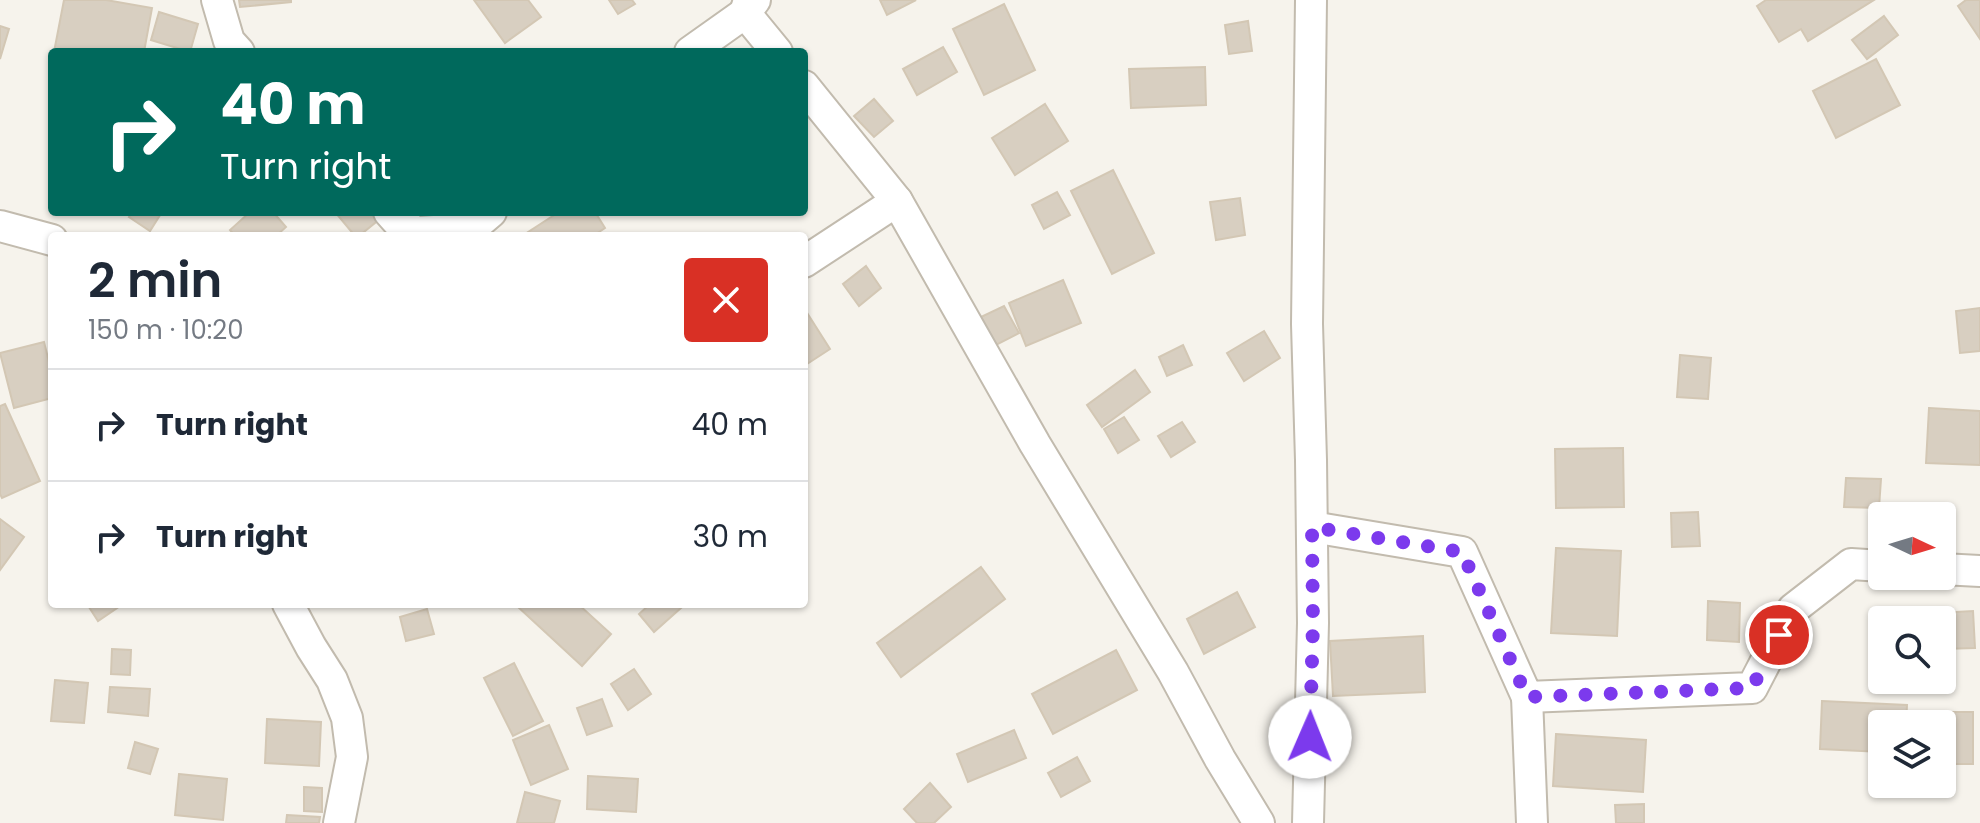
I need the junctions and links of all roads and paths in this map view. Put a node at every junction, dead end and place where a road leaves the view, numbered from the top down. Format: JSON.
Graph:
{"nodes":[{"id":1,"x":217,"y":0,"type":"edge"},
{"id":2,"x":1311,"y":0,"type":"edge"},
{"id":3,"x":750,"y":4,"type":"edge"},
{"id":4,"x":235,"y":48,"type":"edge"},
{"id":5,"x":695,"y":48,"type":"edge"},
{"id":6,"x":775,"y":48,"type":"edge"},
{"id":7,"x":808,"y":91,"type":"edge"},
{"id":8,"x":897,"y":201,"type":"junction"},
{"id":9,"x":393,"y":216,"type":"edge"},
{"id":10,"x":0,"y":226,"type":"edge"},
{"id":11,"x":479,"y":226,"type":"edge"},
{"id":12,"x":416,"y":232,"type":"edge"},
{"id":13,"x":416,"y":232,"type":"edge"},
{"id":14,"x":48,"y":239,"type":"edge"},
{"id":15,"x":808,"y":259,"type":"edge"},
{"id":16,"x":1312,"y":527,"type":"junction"},
{"id":17,"x":1868,"y":565,"type":"edge"},
{"id":18,"x":1956,"y":570,"type":"edge"},
{"id":19,"x":1980,"y":571,"type":"edge"},
{"id":20,"x":290,"y":608,"type":"edge"},
{"id":21,"x":1527,"y":697,"type":"junction"},
{"id":22,"x":339,"y":823,"type":"edge"},
{"id":23,"x":1259,"y":823,"type":"edge"},
{"id":24,"x":1308,"y":823,"type":"edge"},
{"id":25,"x":1532,"y":823,"type":"edge"}],
"edges":[{"from":1,"to":4,"type":"street"},
{"from":2,"to":16,"type":"street"},
{"from":3,"to":5,"type":"street"},
{"from":3,"to":6,"type":"street"},
{"from":7,"to":8,"type":"street"},
{"from":8,"to":15,"type":"street"},
{"from":8,"to":23,"type":"street"},
{"from":9,"to":12,"type":"street"},
{"from":10,"to":14,"type":"street"},
{"from":11,"to":13,"type":"street"},
{"from":16,"to":21,"type":"street"},
{"from":16,"to":24,"type":"street"},
{"from":17,"to":21,"type":"street"},
{"from":18,"to":19,"type":"street"},
{"from":20,"to":22,"type":"street"},
{"from":21,"to":25,"type":"street"}]}
